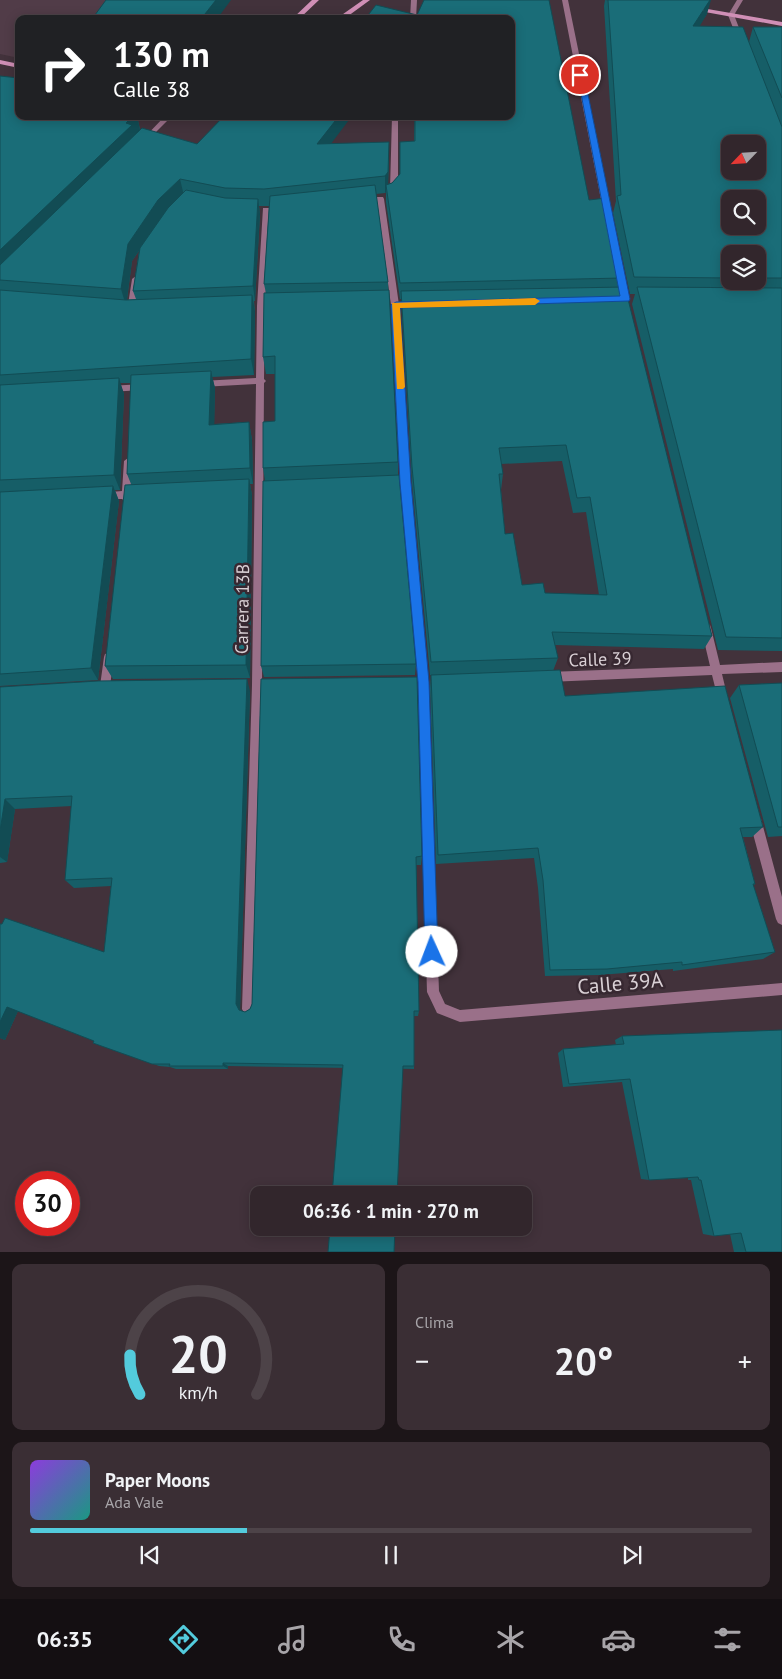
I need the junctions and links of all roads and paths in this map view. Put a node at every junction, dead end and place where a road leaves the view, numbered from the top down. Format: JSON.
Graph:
{"nodes":[{"id":1,"x":308,"y":0,"type":"edge"},
{"id":2,"x":316,"y":0,"type":"edge"},
{"id":3,"x":367,"y":0,"type":"edge"},
{"id":4,"x":414,"y":0,"type":"edge"},
{"id":5,"x":565,"y":0,"type":"edge"},
{"id":6,"x":740,"y":0,"type":"edge"},
{"id":7,"x":692,"y":8,"type":"edge"},
{"id":8,"x":304,"y":10,"type":"junction"},
{"id":9,"x":299,"y":15,"type":"edge"},
{"id":10,"x":345,"y":15,"type":"edge"},
{"id":11,"x":413,"y":15,"type":"edge"},
{"id":12,"x":731,"y":15,"type":"junction"},
{"id":13,"x":782,"y":24,"type":"edge"},
{"id":14,"x":741,"y":41,"type":"edge"},
{"id":15,"x":0,"y":62,"type":"edge"},
{"id":16,"x":15,"y":65,"type":"edge"},
{"id":17,"x":165,"y":120,"type":"edge"},
{"id":18,"x":395,"y":120,"type":"edge"},
{"id":19,"x":140,"y":144,"type":"edge"},
{"id":20,"x":266,"y":209,"type":"dead end"},
{"id":21,"x":610,"y":222,"type":"edge"},
{"id":22,"x":137,"y":270,"type":"edge"},
{"id":23,"x":121,"y":311,"type":"edge"},
{"id":24,"x":131,"y":311,"type":"junction"},
{"id":25,"x":140,"y":311,"type":"edge"},
{"id":26,"x":262,"y":381,"type":"junction"},
{"id":27,"x":187,"y":384,"type":"edge"},
{"id":28,"x":150,"y":386,"type":"edge"},
{"id":29,"x":103,"y":389,"type":"edge"},
{"id":30,"x":128,"y":446,"type":"edge"},
{"id":31,"x":145,"y":494,"type":"edge"},
{"id":32,"x":97,"y":496,"type":"edge"},
{"id":33,"x":126,"y":500,"type":"junction"},
{"id":34,"x":702,"y":614,"type":"edge"},
{"id":35,"x":110,"y":648,"type":"edge"},
{"id":36,"x":782,"y":667,"type":"edge"},
{"id":37,"x":716,"y":671,"type":"junction"},
{"id":38,"x":540,"y":678,"type":"edge"},
{"id":39,"x":105,"y":686,"type":"edge"},
{"id":40,"x":726,"y":709,"type":"edge"},
{"id":41,"x":752,"y":804,"type":"edge"},
{"id":42,"x":782,"y":919,"type":"edge"},
{"id":43,"x":782,"y":989,"type":"edge"},
{"id":44,"x":248,"y":1008,"type":"edge"}],
"edges":[{"from":1,"to":8,"type":"main road"},
{"from":2,"to":8,"type":"main road"},
{"from":3,"to":10,"type":"main road"},
{"from":4,"to":11,"type":"street"},
{"from":5,"to":21,"type":"street"},
{"from":6,"to":12,"type":"street"},
{"from":7,"to":12,"type":"main road"},
{"from":8,"to":9,"type":"main road"},
{"from":12,"to":13,"type":"main road"},
{"from":12,"to":14,"type":"street"},
{"from":15,"to":16,"type":"main road"},
{"from":17,"to":19,"type":"street"},
{"from":18,"to":43,"type":"street","name":"Calle 39A"},
{"from":20,"to":26,"type":"street","name":"Carrera 13B"},
{"from":22,"to":24,"type":"street"},
{"from":23,"to":24,"type":"street"},
{"from":24,"to":25,"type":"street"},
{"from":26,"to":27,"type":"street"},
{"from":26,"to":44,"type":"street","name":"Carrera 13B"},
{"from":28,"to":29,"type":"street"},
{"from":30,"to":33,"type":"street"},
{"from":31,"to":33,"type":"street"},
{"from":32,"to":33,"type":"street"},
{"from":34,"to":37,"type":"street"},
{"from":35,"to":39,"type":"street"},
{"from":36,"to":37,"type":"street","name":"Calle 39"},
{"from":37,"to":38,"type":"street","name":"Calle 39"},
{"from":37,"to":40,"type":"street"},
{"from":41,"to":42,"type":"street"}]}
